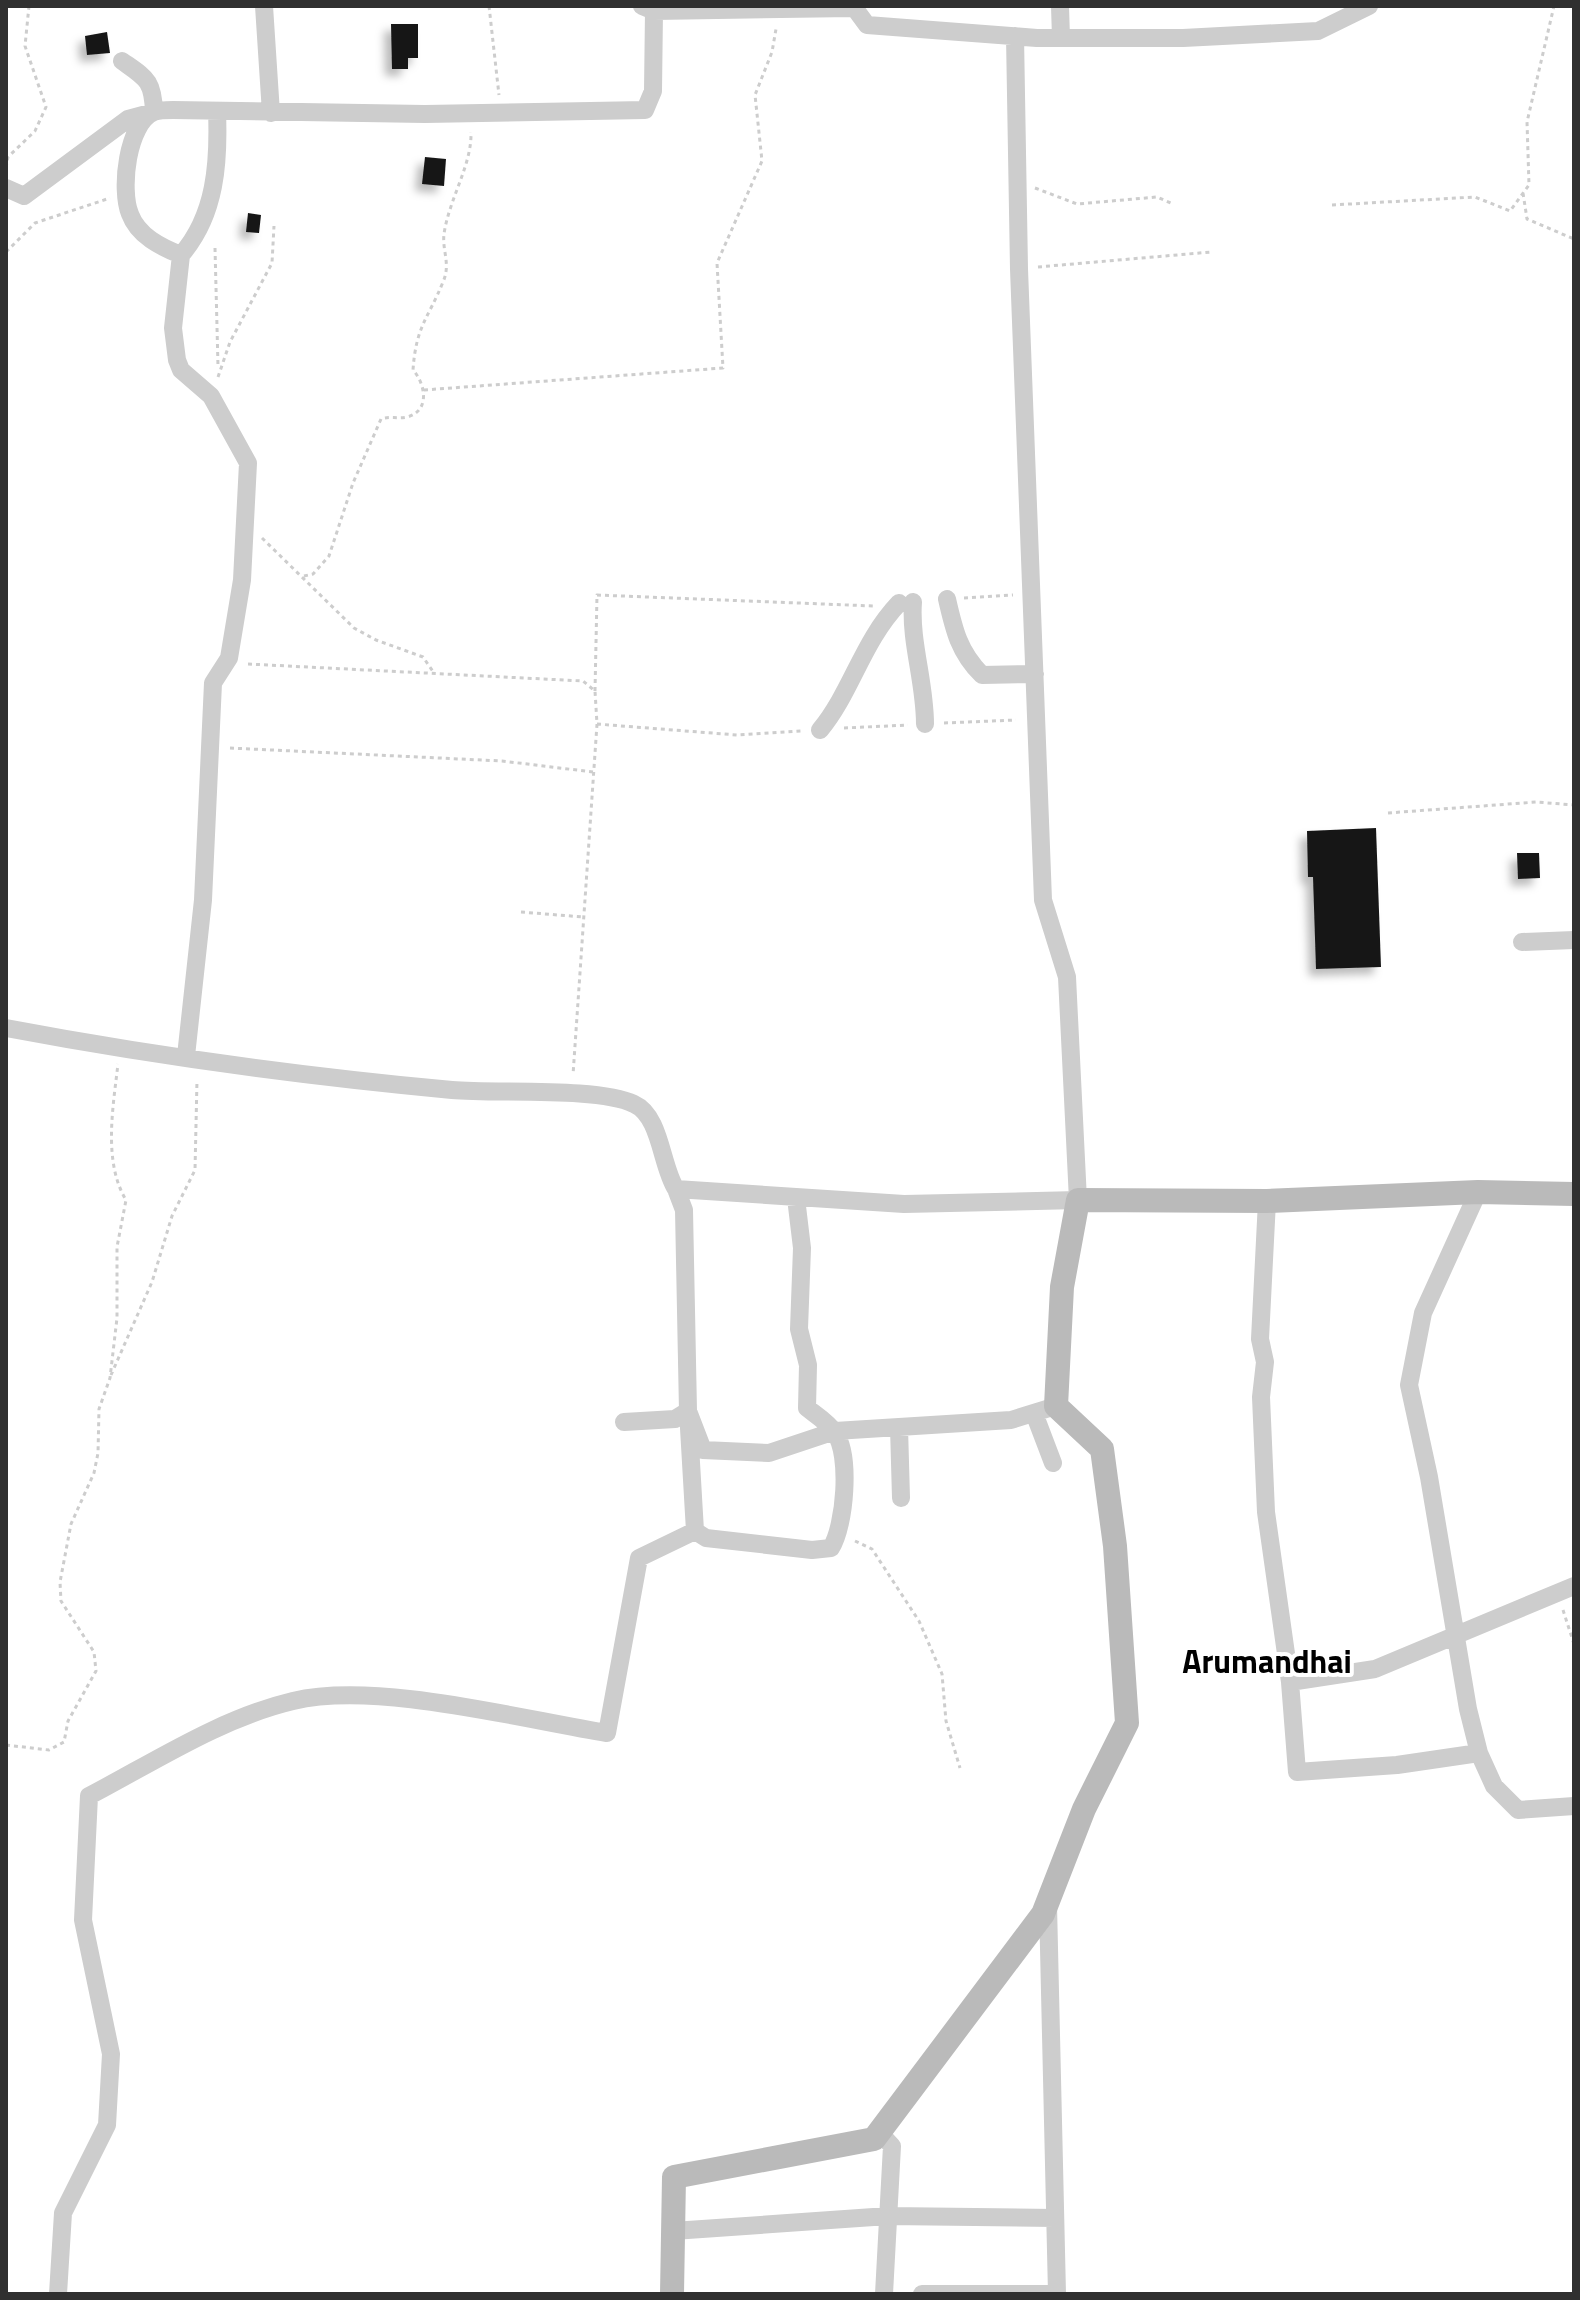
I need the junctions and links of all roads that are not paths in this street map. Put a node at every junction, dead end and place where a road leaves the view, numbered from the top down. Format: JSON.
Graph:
{"nodes":[{"id":1,"x":264,"y":6,"type":"edge"},
{"id":2,"x":1060,"y":6,"type":"edge"},
{"id":3,"x":1369,"y":6,"type":"edge"},
{"id":4,"x":853,"y":7,"type":"edge"},
{"id":5,"x":648,"y":8,"type":"edge"},
{"id":6,"x":1015,"y":36,"type":"junction"},
{"id":7,"x":1061,"y":38,"type":"junction"},
{"id":8,"x":122,"y":61,"type":"dead end"},
{"id":9,"x":217,"y":111,"type":"junction"},
{"id":10,"x":154,"y":112,"type":"junction"},
{"id":11,"x":271,"y":113,"type":"junction"},
{"id":12,"x":6,"y":188,"type":"edge"},
{"id":13,"x":181,"y":255,"type":"junction"},
{"id":14,"x":947,"y":599,"type":"road end"},
{"id":15,"x":1035,"y":674,"type":"junction"},
{"id":16,"x":925,"y":724,"type":"dead end"},
{"id":17,"x":820,"y":730,"type":"dead end"},
{"id":18,"x":1574,"y":940,"type":"edge"},
{"id":19,"x":1522,"y":942,"type":"dead end"},
{"id":20,"x":6,"y":1028,"type":"edge"},
{"id":21,"x":186,"y":1056,"type":"junction"},
{"id":22,"x":676,"y":1189,"type":"junction"},
{"id":23,"x":1478,"y":1192,"type":"junction"},
{"id":24,"x":1574,"y":1194,"type":"edge"},
{"id":25,"x":796,"y":1198,"type":"junction"},
{"id":26,"x":1078,"y":1200,"type":"junction"},
{"id":27,"x":1267,"y":1201,"type":"junction"},
{"id":28,"x":1045,"y":1410,"type":"junction"},
{"id":29,"x":688,"y":1411,"type":"junction"},
{"id":30,"x":624,"y":1422,"type":"dead end"},
{"id":31,"x":899,"y":1427,"type":"junction"},
{"id":32,"x":835,"y":1431,"type":"junction"},
{"id":33,"x":1053,"y":1463,"type":"dead end"},
{"id":34,"x":901,"y":1498,"type":"dead end"},
{"id":35,"x":695,"y":1531,"type":"junction"},
{"id":36,"x":1566,"y":1590,"type":"edge"},
{"id":37,"x":1454,"y":1637,"type":"junction"},
{"id":38,"x":1290,"y":1682,"type":"junction"},
{"id":39,"x":1479,"y":1753,"type":"junction"},
{"id":40,"x":1574,"y":1806,"type":"edge"},
{"id":41,"x":1048,"y":1902,"type":"junction"},
{"id":42,"x":879,"y":2132,"type":"junction"},
{"id":43,"x":888,"y":2216,"type":"junction"},
{"id":44,"x":1055,"y":2218,"type":"junction"},
{"id":45,"x":673,"y":2231,"type":"junction"},
{"id":46,"x":58,"y":2294,"type":"edge"},
{"id":47,"x":672,"y":2294,"type":"edge"},
{"id":48,"x":884,"y":2294,"type":"edge"},
{"id":49,"x":922,"y":2294,"type":"edge"},
{"id":50,"x":1057,"y":2294,"type":"edge"}],
"edges":[{"from":1,"to":11,"type":"street"},
{"from":2,"to":7,"type":"street"},
{"from":3,"to":7,"type":"street"},
{"from":4,"to":5,"type":"street"},
{"from":4,"to":6,"type":"street"},
{"from":5,"to":11,"type":"street"},
{"from":6,"to":7,"type":"street"},
{"from":6,"to":15,"type":"street"},
{"from":8,"to":10,"type":"street"},
{"from":9,"to":10,"type":"street"},
{"from":9,"to":11,"type":"street"},
{"from":9,"to":13,"type":"street"},
{"from":10,"to":12,"type":"street"},
{"from":10,"to":13,"type":"street"},
{"from":13,"to":21,"type":"street"},
{"from":14,"to":15,"type":"street"},
{"from":15,"to":26,"type":"street"},
{"from":16,"to":17,"type":"street"},
{"from":18,"to":19,"type":"street"},
{"from":20,"to":21,"type":"street"},
{"from":21,"to":22,"type":"street"},
{"from":22,"to":25,"type":"street"},
{"from":22,"to":29,"type":"street"},
{"from":23,"to":24,"type":"street"},
{"from":23,"to":27,"type":"street"},
{"from":23,"to":37,"type":"street"},
{"from":25,"to":26,"type":"street"},
{"from":25,"to":32,"type":"street"},
{"from":26,"to":27,"type":"street"},
{"from":26,"to":28,"type":"street"},
{"from":27,"to":38,"type":"street"},
{"from":28,"to":31,"type":"street"},
{"from":28,"to":33,"type":"street"},
{"from":28,"to":41,"type":"street"},
{"from":29,"to":30,"type":"street"},
{"from":29,"to":32,"type":"street"},
{"from":29,"to":35,"type":"street"},
{"from":31,"to":32,"type":"street"},
{"from":31,"to":34,"type":"street"},
{"from":32,"to":35,"type":"street"},
{"from":35,"to":46,"type":"street"},
{"from":36,"to":37,"type":"street"},
{"from":37,"to":38,"type":"street"},
{"from":37,"to":39,"type":"street"},
{"from":38,"to":39,"type":"street"},
{"from":39,"to":40,"type":"street"},
{"from":41,"to":42,"type":"street"},
{"from":41,"to":44,"type":"street"},
{"from":42,"to":43,"type":"street"},
{"from":42,"to":45,"type":"street"},
{"from":43,"to":44,"type":"street"},
{"from":43,"to":45,"type":"street"},
{"from":43,"to":48,"type":"street"},
{"from":44,"to":50,"type":"street"},
{"from":45,"to":47,"type":"street"},
{"from":49,"to":50,"type":"street"}]}
